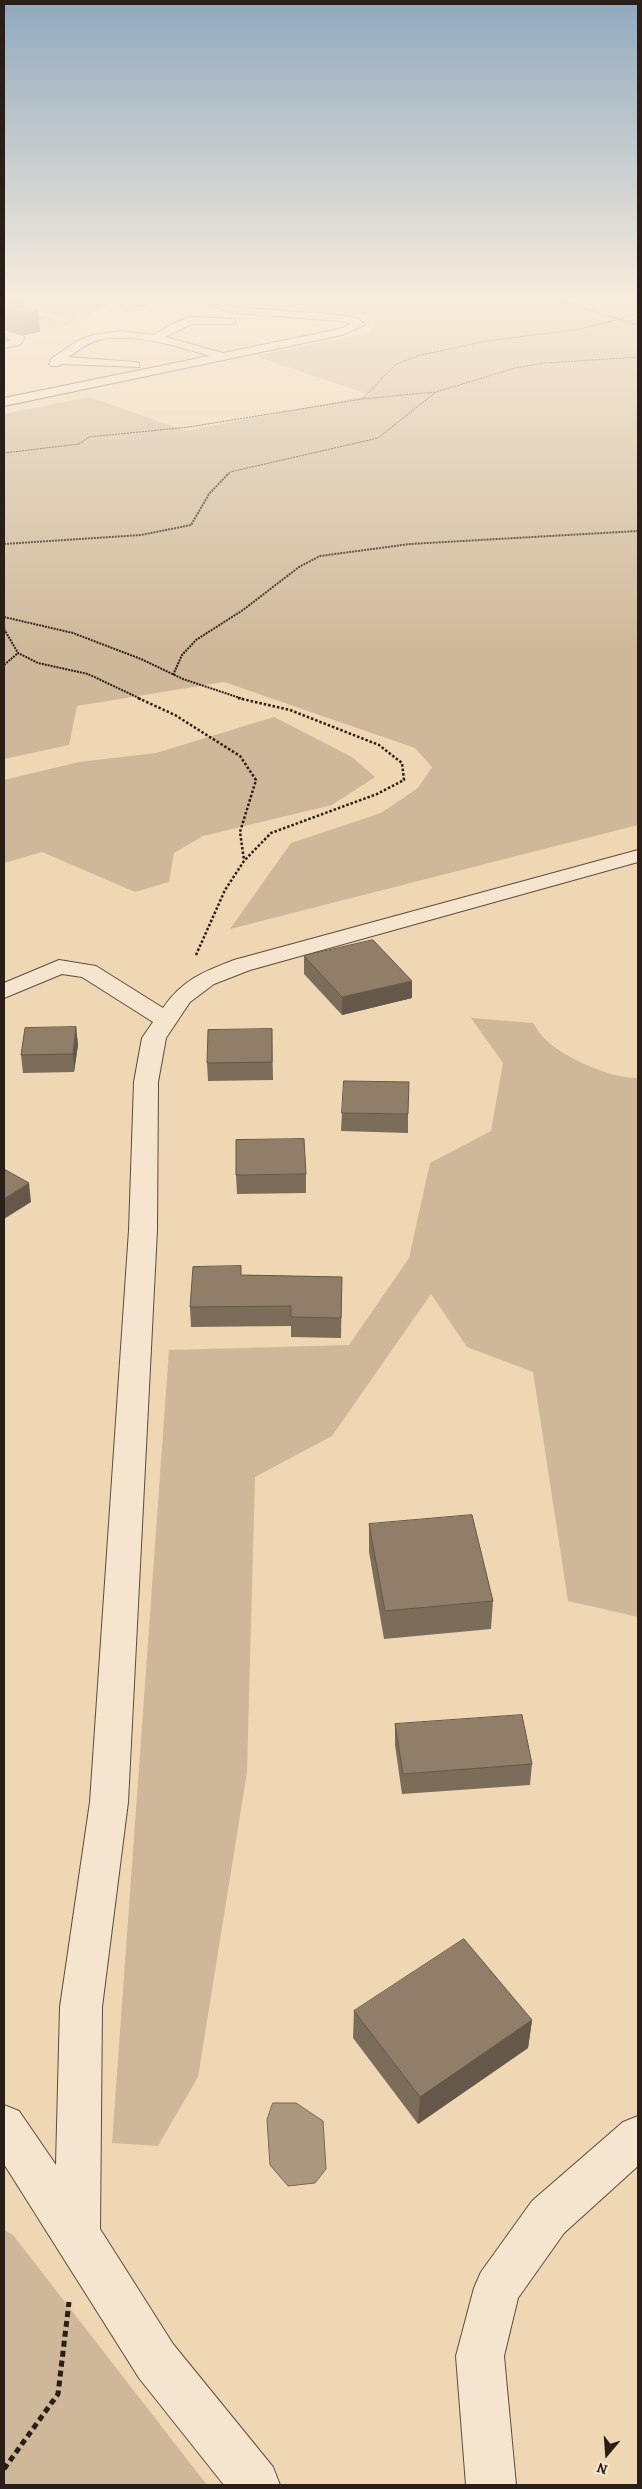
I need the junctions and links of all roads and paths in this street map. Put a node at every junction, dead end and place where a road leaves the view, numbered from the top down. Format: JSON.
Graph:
{"nodes":[{"id":1,"x":250,"y":417,"type":"edge"},
{"id":2,"x":404,"y":417,"type":"edge"},
{"id":3,"x":4,"y":453,"type":"edge"},
{"id":4,"x":638,"y":531,"type":"edge"},
{"id":5,"x":4,"y":544,"type":"edge"},
{"id":6,"x":4,"y":617,"type":"edge"},
{"id":7,"x":4,"y":630,"type":"edge"},
{"id":8,"x":18,"y":652,"type":"junction"},
{"id":9,"x":4,"y":665,"type":"edge"},
{"id":10,"x":173,"y":675,"type":"junction"},
{"id":11,"x":638,"y":856,"type":"edge"},
{"id":12,"x":244,"y":861,"type":"junction"},
{"id":13,"x":206,"y":979,"type":"junction"},
{"id":14,"x":4,"y":991,"type":"edge"},
{"id":15,"x":165,"y":1019,"type":"junction"},
{"id":16,"x":4,"y":2126,"type":"edge"},
{"id":17,"x":638,"y":2137,"type":"edge"},
{"id":18,"x":77,"y":2235,"type":"junction"},
{"id":19,"x":4,"y":2469,"type":"edge"},
{"id":20,"x":254,"y":2485,"type":"edge"},
{"id":21,"x":491,"y":2485,"type":"edge"}],
"edges":[{"from":1,"to":3,"type":"path"},
{"from":2,"to":5,"type":"path"},
{"from":4,"to":10,"type":"path"},
{"from":6,"to":10,"type":"path"},
{"from":7,"to":8,"type":"path"},
{"from":8,"to":9,"type":"path"},
{"from":8,"to":12,"type":"path"},
{"from":10,"to":12,"type":"path"},
{"from":11,"to":13,"type":"street"},
{"from":12,"to":13,"type":"path"},
{"from":13,"to":15,"type":"street"},
{"from":14,"to":15,"type":"street"},
{"from":15,"to":18,"type":"street"},
{"from":16,"to":18,"type":"street"},
{"from":17,"to":21,"type":"street"},
{"from":18,"to":19,"type":"path"},
{"from":18,"to":20,"type":"street"}]}
